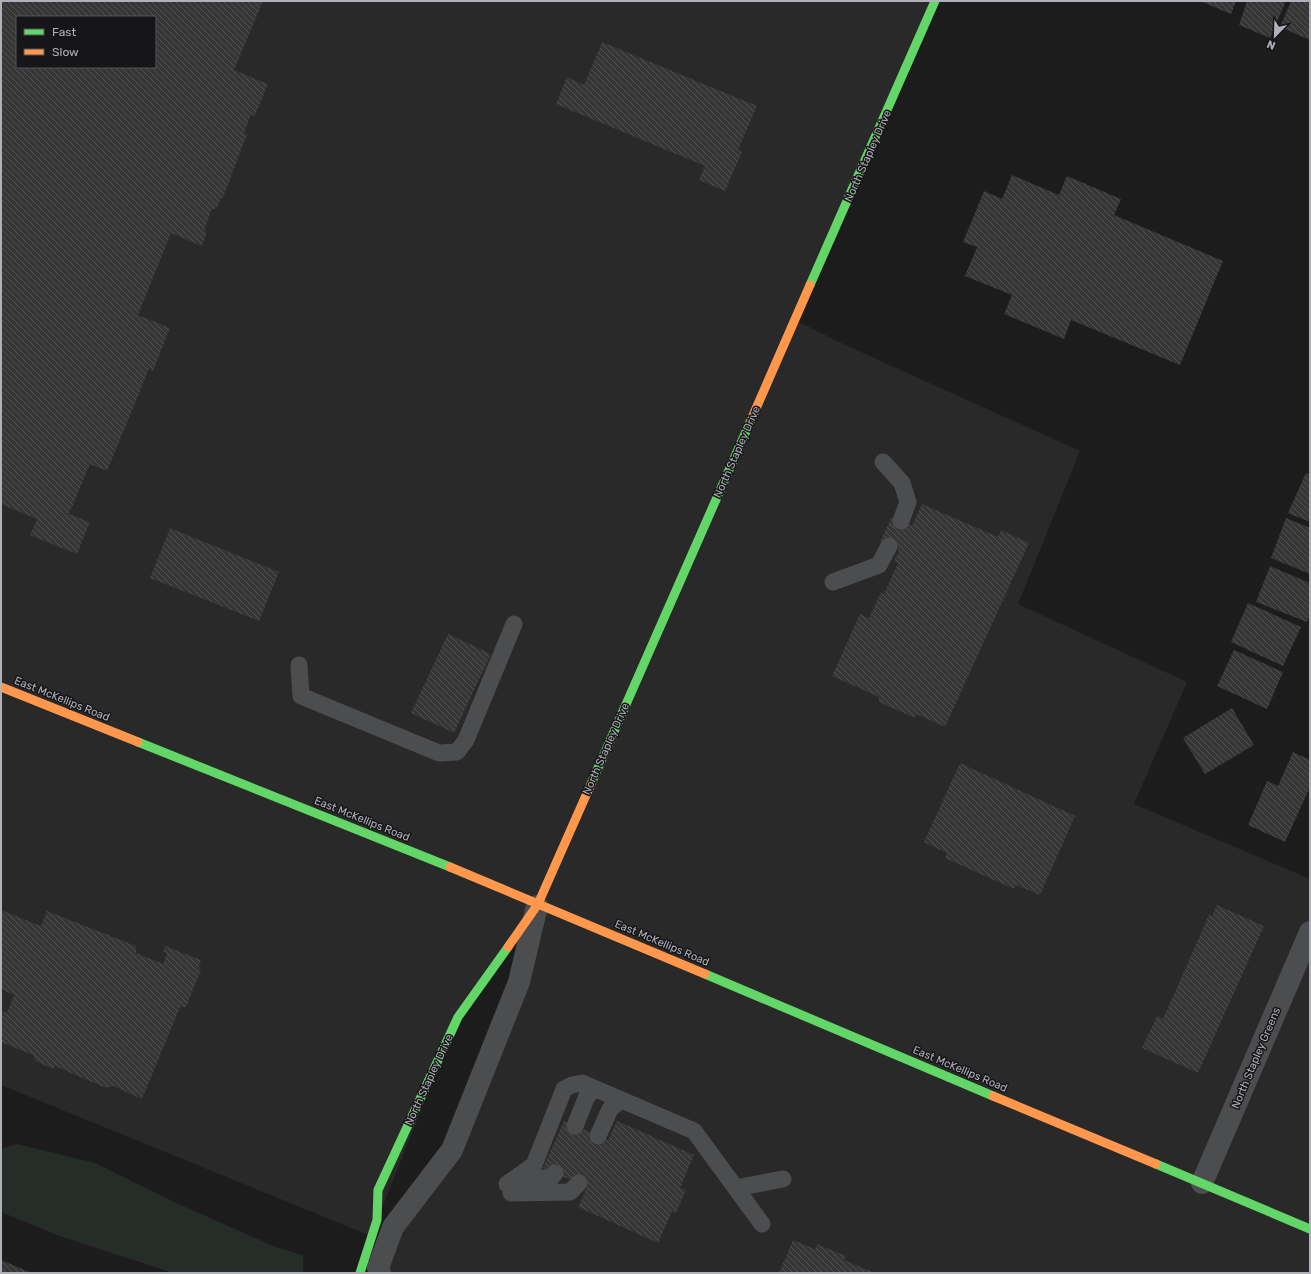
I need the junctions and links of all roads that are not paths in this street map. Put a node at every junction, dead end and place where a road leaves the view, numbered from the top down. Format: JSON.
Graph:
{"nodes":[{"id":1,"x":935,"y":1,"type":"edge"},
{"id":2,"x":883,"y":462,"type":"dead end"},
{"id":3,"x":901,"y":520,"type":"dead end"},
{"id":4,"x":889,"y":546,"type":"dead end"},
{"id":5,"x":833,"y":582,"type":"dead end"},
{"id":6,"x":514,"y":624,"type":"dead end"},
{"id":7,"x":299,"y":665,"type":"dead end"},
{"id":8,"x":1,"y":688,"type":"edge"},
{"id":9,"x":538,"y":904,"type":"junction"},
{"id":10,"x":1310,"y":932,"type":"edge"},
{"id":11,"x":608,"y":1094,"type":"junction"},
{"id":12,"x":783,"y":1178,"type":"dead end"},
{"id":13,"x":1202,"y":1183,"type":"junction"},
{"id":14,"x":736,"y":1188,"type":"junction"},
{"id":15,"x":510,"y":1189,"type":"junction"},
{"id":16,"x":762,"y":1224,"type":"dead end"},
{"id":17,"x":1310,"y":1229,"type":"edge"},
{"id":18,"x":360,"y":1273,"type":"edge"},
{"id":19,"x":380,"y":1273,"type":"edge"}],
"edges":[{"from":1,"to":9,"type":"main road","name":"North Stapley Drive"},
{"from":2,"to":3,"type":"lane"},
{"from":4,"to":5,"type":"lane"},
{"from":6,"to":7,"type":"lane"},
{"from":8,"to":9,"type":"main road","name":"East McKellips Road"},
{"from":9,"to":13,"type":"main road","name":"East McKellips Road"},
{"from":9,"to":18,"type":"main road","name":"North Stapley Drive"},
{"from":9,"to":19,"type":"street","name":"North Stapley Drive"},
{"from":10,"to":13,"type":"street","name":"North Stapley Greens"},
{"from":11,"to":11,"type":"lane"},
{"from":11,"to":14,"type":"lane"},
{"from":11,"to":15,"type":"lane"},
{"from":12,"to":14,"type":"lane"},
{"from":13,"to":17,"type":"main road","name":"East McKellips Road"},
{"from":14,"to":16,"type":"lane"},
{"from":15,"to":15,"type":"lane"}]}
